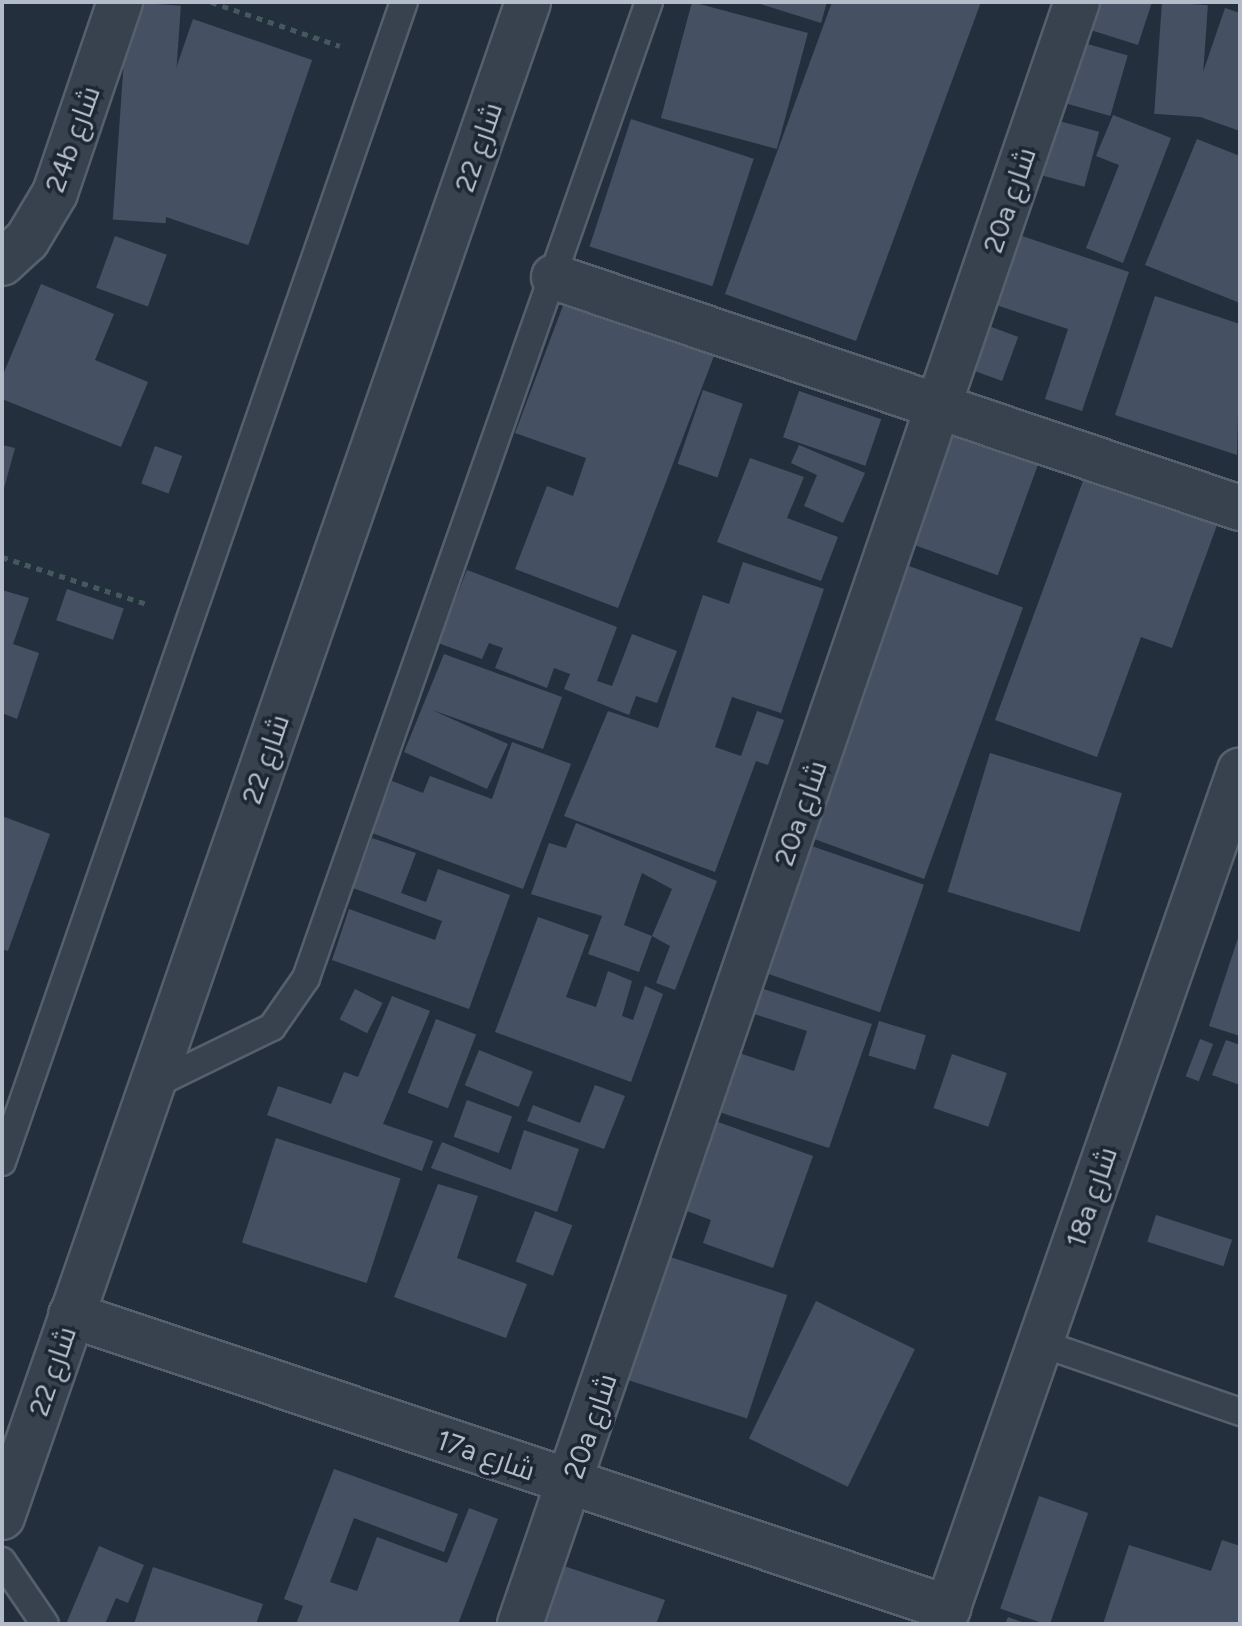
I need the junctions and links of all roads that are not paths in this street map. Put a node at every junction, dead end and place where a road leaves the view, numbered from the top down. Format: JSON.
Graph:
{"nodes":[{"id":1,"x":120,"y":2,"type":"edge"},
{"id":2,"x":404,"y":2,"type":"edge"},
{"id":3,"x":528,"y":2,"type":"edge"},
{"id":4,"x":649,"y":2,"type":"edge"},
{"id":5,"x":1077,"y":2,"type":"edge"},
{"id":6,"x":2,"y":263,"type":"edge"},
{"id":7,"x":554,"y":277,"type":"junction"},
{"id":8,"x":940,"y":405,"type":"junction"},
{"id":9,"x":1240,"y":508,"type":"edge"},
{"id":10,"x":1238,"y":785,"type":"edge"},
{"id":11,"x":151,"y":1086,"type":"junction"},
{"id":12,"x":2,"y":1162,"type":"edge"},
{"id":13,"x":71,"y":1315,"type":"junction"},
{"id":14,"x":1040,"y":1343,"type":"junction"},
{"id":15,"x":1240,"y":1412,"type":"edge"},
{"id":16,"x":570,"y":1483,"type":"junction"},
{"id":17,"x":2,"y":1517,"type":"edge"},
{"id":18,"x":2,"y":1561,"type":"edge"},
{"id":19,"x":945,"y":1616,"type":"edge"},
{"id":20,"x":45,"y":1624,"type":"edge"},
{"id":21,"x":520,"y":1624,"type":"edge"}],
"edges":[{"from":1,"to":6,"type":"street","name":"24b شارع"},
{"from":2,"to":12,"type":"lane"},
{"from":3,"to":11,"type":"street","name":"شارع 22"},
{"from":4,"to":7,"type":"lane"},
{"from":5,"to":8,"type":"street","name":"20a شارع"},
{"from":7,"to":8,"type":"street"},
{"from":7,"to":11,"type":"lane"},
{"from":8,"to":9,"type":"street"},
{"from":8,"to":16,"type":"street","name":"20a شارع"},
{"from":10,"to":14,"type":"street","name":"18a شارع"},
{"from":11,"to":13,"type":"street","name":"شارع 22"},
{"from":13,"to":16,"type":"street","name":"17a شارع"},
{"from":13,"to":17,"type":"street","name":"شارع 22"},
{"from":14,"to":15,"type":"lane"},
{"from":14,"to":19,"type":"street","name":"18a شارع"},
{"from":16,"to":19,"type":"street","name":"17a شارع"},
{"from":16,"to":21,"type":"street","name":"20a شارع"},
{"from":18,"to":20,"type":"lane"}]}
